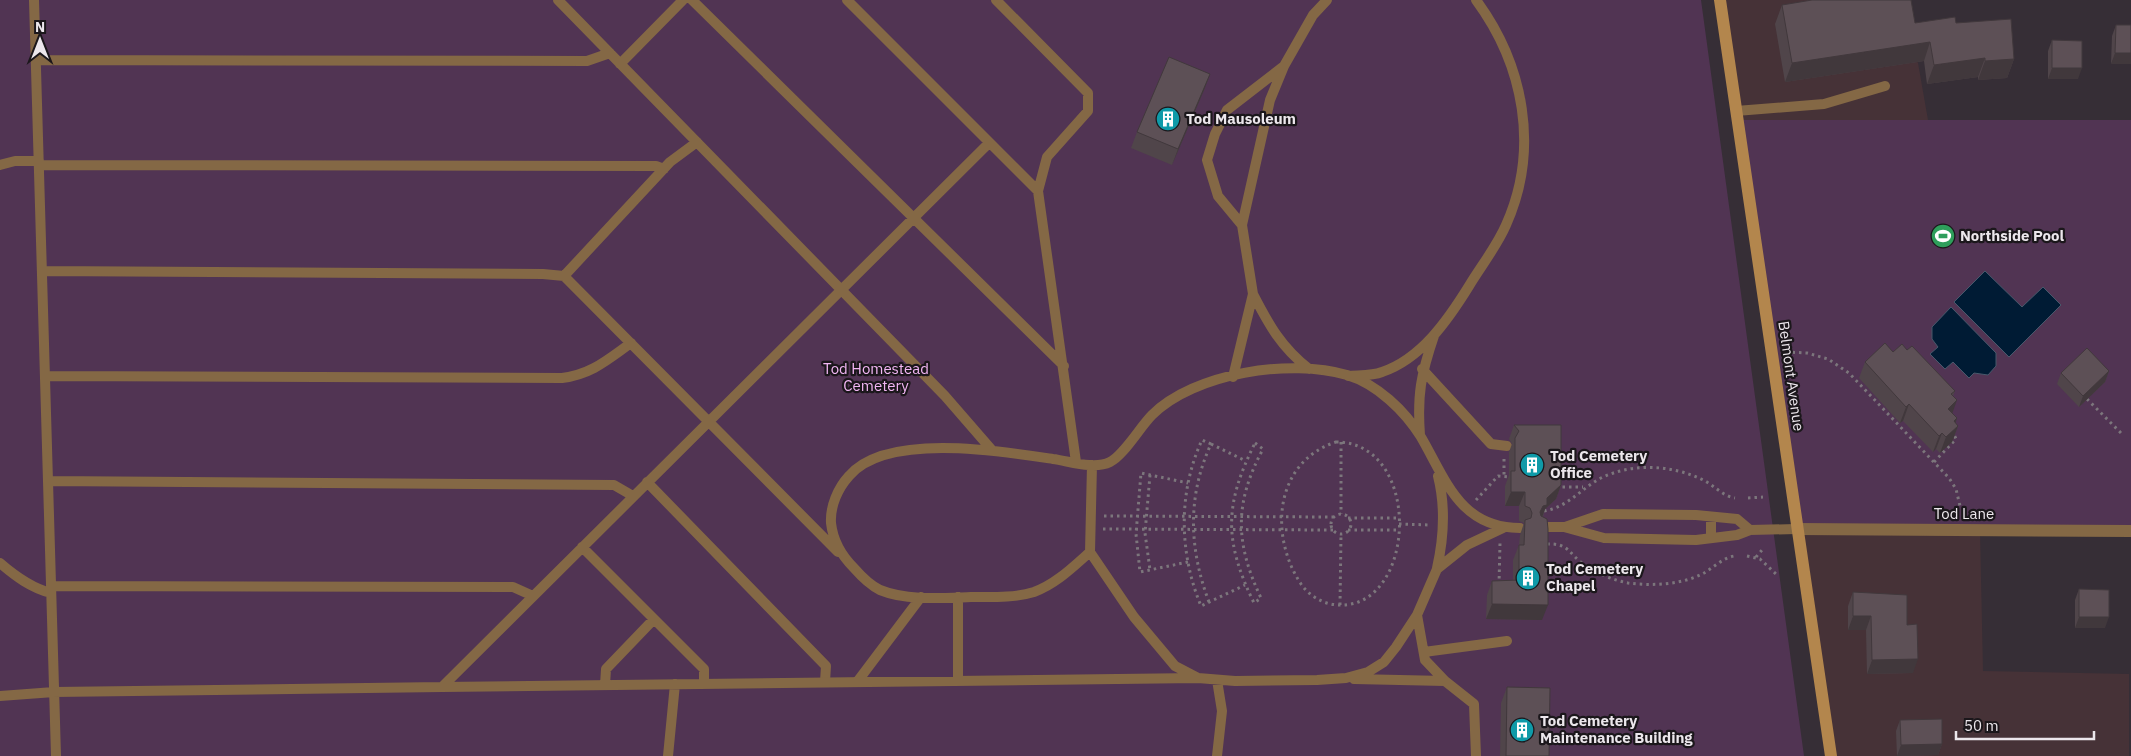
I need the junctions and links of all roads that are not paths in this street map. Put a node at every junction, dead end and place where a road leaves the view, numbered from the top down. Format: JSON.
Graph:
{"nodes":[{"id":1,"x":34,"y":0,"type":"edge"},
{"id":2,"x":558,"y":0,"type":"edge"},
{"id":3,"x":683,"y":0,"type":"edge"},
{"id":4,"x":692,"y":0,"type":"edge"},
{"id":5,"x":847,"y":0,"type":"edge"},
{"id":6,"x":996,"y":0,"type":"edge"},
{"id":7,"x":1327,"y":0,"type":"edge"},
{"id":8,"x":1476,"y":0,"type":"edge"},
{"id":9,"x":1720,"y":0,"type":"edge"},
{"id":10,"x":610,"y":53,"type":"junction"},
{"id":11,"x":36,"y":60,"type":"junction"},
{"id":12,"x":620,"y":64,"type":"junction"},
{"id":13,"x":1284,"y":66,"type":"junction"},
{"id":14,"x":1885,"y":86,"type":"dead end"},
{"id":15,"x":1736,"y":111,"type":"junction"},
{"id":16,"x":697,"y":142,"type":"junction"},
{"id":17,"x":990,"y":143,"type":"junction"},
{"id":18,"x":39,"y":163,"type":"junction"},
{"id":19,"x":0,"y":164,"type":"edge"},
{"id":20,"x":664,"y":169,"type":"junction"},
{"id":21,"x":1038,"y":191,"type":"junction"},
{"id":22,"x":914,"y":219,"type":"junction"},
{"id":23,"x":1242,"y":225,"type":"junction"},
{"id":24,"x":42,"y":271,"type":"junction"},
{"id":25,"x":564,"y":276,"type":"junction"},
{"id":26,"x":841,"y":290,"type":"junction"},
{"id":27,"x":1253,"y":294,"type":"junction"},
{"id":28,"x":1434,"y":336,"type":"junction"},
{"id":29,"x":631,"y":343,"type":"junction"},
{"id":30,"x":1064,"y":366,"type":"junction"},
{"id":31,"x":1309,"y":369,"type":"junction"},
{"id":32,"x":1422,"y":369,"type":"junction"},
{"id":33,"x":45,"y":376,"type":"junction"},
{"id":34,"x":1348,"y":376,"type":"junction"},
{"id":35,"x":1233,"y":377,"type":"junction"},
{"id":36,"x":708,"y":421,"type":"junction"},
{"id":37,"x":1420,"y":436,"type":"junction"},
{"id":38,"x":991,"y":449,"type":"junction"},
{"id":39,"x":1506,"y":450,"type":"road end"},
{"id":40,"x":1076,"y":462,"type":"junction"},
{"id":41,"x":1092,"y":465,"type":"junction"},
{"id":42,"x":1436,"y":468,"type":"junction"},
{"id":43,"x":48,"y":481,"type":"junction"},
{"id":44,"x":647,"y":482,"type":"junction"},
{"id":45,"x":633,"y":496,"type":"junction"},
{"id":46,"x":1711,"y":517,"type":"junction"},
{"id":47,"x":1541,"y":527,"type":"edge"},
{"id":48,"x":1564,"y":527,"type":"junction"},
{"id":49,"x":1503,"y":528,"type":"junction"},
{"id":50,"x":1520,"y":528,"type":"dead end"},
{"id":51,"x":1796,"y":529,"type":"junction"},
{"id":52,"x":1750,"y":530,"type":"junction"},
{"id":53,"x":2131,"y":531,"type":"edge"},
{"id":54,"x":1711,"y":538,"type":"junction"},
{"id":55,"x":582,"y":547,"type":"junction"},
{"id":56,"x":1090,"y":552,"type":"junction"},
{"id":57,"x":844,"y":558,"type":"junction"},
{"id":58,"x":0,"y":563,"type":"edge"},
{"id":59,"x":1437,"y":569,"type":"junction"},
{"id":60,"x":51,"y":589,"type":"junction"},
{"id":61,"x":533,"y":596,"type":"junction"},
{"id":62,"x":922,"y":597,"type":"junction"},
{"id":63,"x":958,"y":597,"type":"junction"},
{"id":64,"x":1417,"y":615,"type":"junction"},
{"id":65,"x":654,"y":619,"type":"junction"},
{"id":66,"x":1507,"y":641,"type":"dead end"},
{"id":67,"x":1424,"y":652,"type":"junction"},
{"id":68,"x":1198,"y":678,"type":"junction"},
{"id":69,"x":1346,"y":678,"type":"junction"},
{"id":70,"x":958,"y":680,"type":"junction"},
{"id":71,"x":1217,"y":680,"type":"junction"},
{"id":72,"x":826,"y":682,"type":"junction"},
{"id":73,"x":857,"y":682,"type":"junction"},
{"id":74,"x":1445,"y":682,"type":"junction"},
{"id":75,"x":675,"y":684,"type":"junction"},
{"id":76,"x":704,"y":684,"type":"junction"},
{"id":77,"x":605,"y":685,"type":"junction"},
{"id":78,"x":442,"y":687,"type":"junction"},
{"id":79,"x":54,"y":692,"type":"junction"},
{"id":80,"x":0,"y":696,"type":"edge"},
{"id":81,"x":56,"y":756,"type":"edge"},
{"id":82,"x":668,"y":756,"type":"edge"},
{"id":83,"x":1217,"y":756,"type":"edge"},
{"id":84,"x":1476,"y":756,"type":"edge"},
{"id":85,"x":1831,"y":756,"type":"edge"}],
"edges":[{"from":1,"to":11,"type":"lane"},
{"from":2,"to":10,"type":"lane"},
{"from":3,"to":12,"type":"lane"},
{"from":4,"to":22,"type":"lane"},
{"from":5,"to":17,"type":"lane"},
{"from":6,"to":21,"type":"lane"},
{"from":7,"to":13,"type":"lane"},
{"from":8,"to":28,"type":"lane"},
{"from":9,"to":15,"type":"main road","name":"Belmont Avenue"},
{"from":10,"to":11,"type":"lane"},
{"from":10,"to":12,"type":"lane"},
{"from":11,"to":18,"type":"lane"},
{"from":12,"to":16,"type":"lane"},
{"from":13,"to":23,"type":"lane"},
{"from":13,"to":23,"type":"lane"},
{"from":14,"to":15,"type":"lane"},
{"from":15,"to":51,"type":"main road","name":"Belmont Avenue"},
{"from":16,"to":20,"type":"lane"},
{"from":16,"to":26,"type":"lane"},
{"from":17,"to":21,"type":"lane"},
{"from":17,"to":22,"type":"lane"},
{"from":18,"to":19,"type":"lane"},
{"from":18,"to":20,"type":"lane"},
{"from":18,"to":24,"type":"lane"},
{"from":20,"to":25,"type":"lane"},
{"from":21,"to":30,"type":"lane"},
{"from":22,"to":26,"type":"lane"},
{"from":22,"to":30,"type":"lane"},
{"from":23,"to":27,"type":"lane"},
{"from":24,"to":25,"type":"lane"},
{"from":24,"to":33,"type":"lane"},
{"from":25,"to":29,"type":"lane"},
{"from":26,"to":36,"type":"lane"},
{"from":26,"to":38,"type":"lane"},
{"from":27,"to":31,"type":"lane"},
{"from":27,"to":35,"type":"lane"},
{"from":28,"to":32,"type":"lane"},
{"from":28,"to":34,"type":"lane"},
{"from":29,"to":33,"type":"lane"},
{"from":29,"to":36,"type":"lane"},
{"from":30,"to":40,"type":"lane"},
{"from":31,"to":34,"type":"lane"},
{"from":31,"to":35,"type":"lane"},
{"from":32,"to":37,"type":"lane"},
{"from":32,"to":39,"type":"lane"},
{"from":33,"to":43,"type":"lane"},
{"from":34,"to":37,"type":"lane"},
{"from":35,"to":41,"type":"lane"},
{"from":36,"to":44,"type":"lane"},
{"from":36,"to":57,"type":"lane"},
{"from":37,"to":42,"type":"lane"},
{"from":38,"to":40,"type":"lane"},
{"from":38,"to":57,"type":"lane"},
{"from":40,"to":41,"type":"lane"},
{"from":41,"to":56,"type":"lane"},
{"from":42,"to":49,"type":"lane"},
{"from":42,"to":59,"type":"lane"},
{"from":43,"to":45,"type":"lane"},
{"from":43,"to":60,"type":"lane"},
{"from":44,"to":45,"type":"lane"},
{"from":44,"to":72,"type":"lane"},
{"from":45,"to":55,"type":"lane"},
{"from":46,"to":48,"type":"lane"},
{"from":46,"to":52,"type":"lane"},
{"from":46,"to":54,"type":"lane"},
{"from":47,"to":48,"type":"lane"},
{"from":48,"to":54,"type":"lane"},
{"from":49,"to":50,"type":"lane"},
{"from":49,"to":59,"type":"lane"},
{"from":51,"to":52,"type":"lane"},
{"from":51,"to":53,"type":"street","name":"Tod Lane"},
{"from":51,"to":85,"type":"main road","name":"Belmont Avenue"},
{"from":52,"to":54,"type":"lane"},
{"from":55,"to":61,"type":"lane"},
{"from":55,"to":65,"type":"lane"},
{"from":56,"to":63,"type":"lane"},
{"from":56,"to":68,"type":"lane"},
{"from":57,"to":62,"type":"lane"},
{"from":58,"to":60,"type":"lane"},
{"from":59,"to":64,"type":"lane"},
{"from":60,"to":61,"type":"lane"},
{"from":60,"to":79,"type":"lane"},
{"from":61,"to":78,"type":"lane"},
{"from":62,"to":63,"type":"lane"},
{"from":62,"to":73,"type":"lane"},
{"from":63,"to":70,"type":"lane"},
{"from":64,"to":67,"type":"lane"},
{"from":64,"to":69,"type":"lane"},
{"from":65,"to":76,"type":"lane"},
{"from":65,"to":77,"type":"lane"},
{"from":66,"to":67,"type":"lane"},
{"from":67,"to":74,"type":"lane"},
{"from":68,"to":70,"type":"lane"},
{"from":68,"to":71,"type":"lane"},
{"from":69,"to":71,"type":"lane"},
{"from":69,"to":74,"type":"lane"},
{"from":70,"to":73,"type":"lane"},
{"from":71,"to":83,"type":"lane"},
{"from":72,"to":73,"type":"lane"},
{"from":72,"to":76,"type":"lane"},
{"from":74,"to":84,"type":"lane"},
{"from":75,"to":76,"type":"lane"},
{"from":75,"to":77,"type":"lane"},
{"from":75,"to":82,"type":"lane"},
{"from":77,"to":78,"type":"lane"},
{"from":78,"to":79,"type":"lane"},
{"from":79,"to":80,"type":"lane"},
{"from":79,"to":81,"type":"lane"}]}
